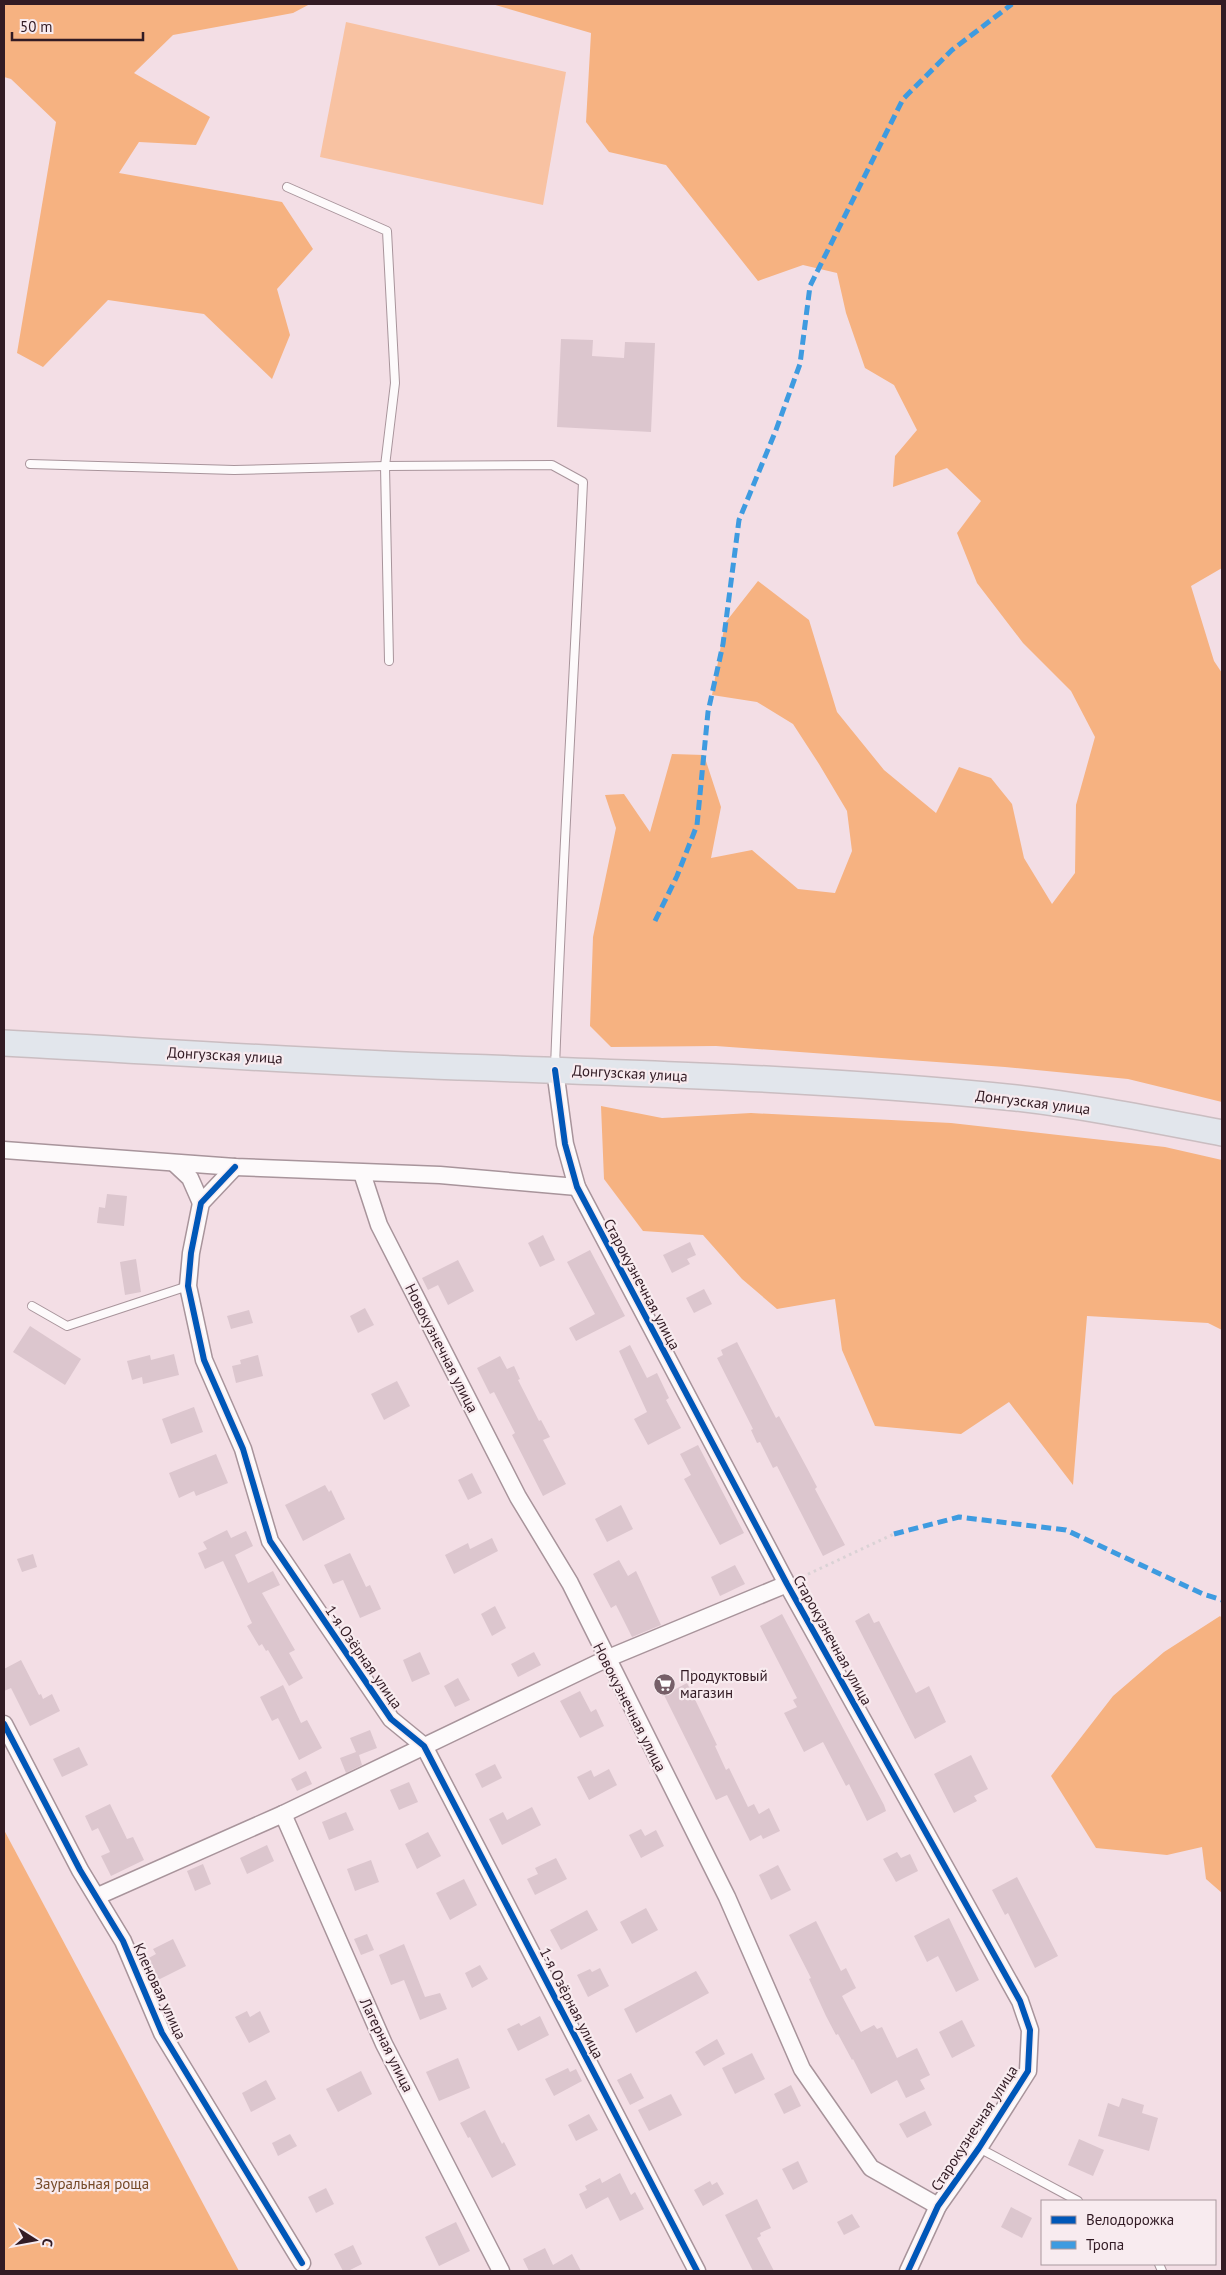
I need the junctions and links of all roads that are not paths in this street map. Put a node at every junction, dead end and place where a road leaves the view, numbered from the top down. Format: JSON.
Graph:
{"nodes":[{"id":1,"x":287,"y":187,"type":"dead end"},
{"id":2,"x":30,"y":464,"type":"dead end"},
{"id":3,"x":385,"y":466,"type":"junction"},
{"id":4,"x":389,"y":661,"type":"dead end"},
{"id":5,"x":4,"y":1043,"type":"edge"},
{"id":6,"x":555,"y":1070,"type":"junction"},
{"id":7,"x":1222,"y":1133,"type":"edge"},
{"id":8,"x":4,"y":1150,"type":"edge"},
{"id":9,"x":174,"y":1163,"type":"junction"},
{"id":10,"x":235,"y":1167,"type":"junction"},
{"id":11,"x":362,"y":1173,"type":"junction"},
{"id":12,"x":576,"y":1186,"type":"junction"},
{"id":13,"x":201,"y":1203,"type":"junction"},
{"id":14,"x":188,"y":1286,"type":"junction"},
{"id":15,"x":32,"y":1306,"type":"dead end"},
{"id":16,"x":787,"y":1584,"type":"junction"},
{"id":17,"x":606,"y":1659,"type":"junction"},
{"id":18,"x":4,"y":1724,"type":"edge"},
{"id":19,"x":424,"y":1746,"type":"junction"},
{"id":20,"x":283,"y":1814,"type":"junction"},
{"id":21,"x":98,"y":1896,"type":"junction"},
{"id":22,"x":979,"y":2148,"type":"junction"},
{"id":23,"x":1076,"y":2200,"type":"edge"},
{"id":24,"x":938,"y":2206,"type":"junction"},
{"id":25,"x":302,"y":2263,"type":"dead end"},
{"id":26,"x":501,"y":2271,"type":"edge"},
{"id":27,"x":697,"y":2271,"type":"edge"},
{"id":28,"x":908,"y":2271,"type":"edge"}],
"edges":[{"from":1,"to":3,"type":"lane"},
{"from":2,"to":3,"type":"lane"},
{"from":3,"to":4,"type":"lane"},
{"from":3,"to":6,"type":"lane"},
{"from":5,"to":6,"type":"main road","name":"Донгузская улица"},
{"from":6,"to":7,"type":"main road","name":"Донгузская улица"},
{"from":6,"to":12,"type":"street","name":"Старокузнечная улица"},
{"from":8,"to":9,"type":"street"},
{"from":9,"to":10,"type":"street"},
{"from":9,"to":13,"type":"street"},
{"from":10,"to":11,"type":"street"},
{"from":10,"to":13,"type":"street"},
{"from":11,"to":12,"type":"street"},
{"from":11,"to":17,"type":"street","name":"Новокузнечная улица"},
{"from":12,"to":16,"type":"street","name":"Старокузнечная улица"},
{"from":13,"to":14,"type":"street","name":"1-я Озёрная улица"},
{"from":14,"to":15,"type":"lane"},
{"from":14,"to":19,"type":"street","name":"1-я Озёрная улица"},
{"from":16,"to":17,"type":"street"},
{"from":16,"to":22,"type":"street","name":"Старокузнечная улица"},
{"from":17,"to":19,"type":"street"},
{"from":17,"to":24,"type":"street","name":"Новокузнечная улица"},
{"from":18,"to":21,"type":"street","name":"Кленовая улица"},
{"from":19,"to":20,"type":"street"},
{"from":19,"to":27,"type":"street","name":"1-я Озёрная улица"},
{"from":20,"to":21,"type":"street"},
{"from":20,"to":26,"type":"street","name":"Лагерная улица"},
{"from":21,"to":25,"type":"street","name":"Кленовая улица"},
{"from":22,"to":23,"type":"lane"},
{"from":22,"to":24,"type":"street","name":"Старокузнечная улица"},
{"from":24,"to":28,"type":"street","name":"Старокузнечная улица"}]}
